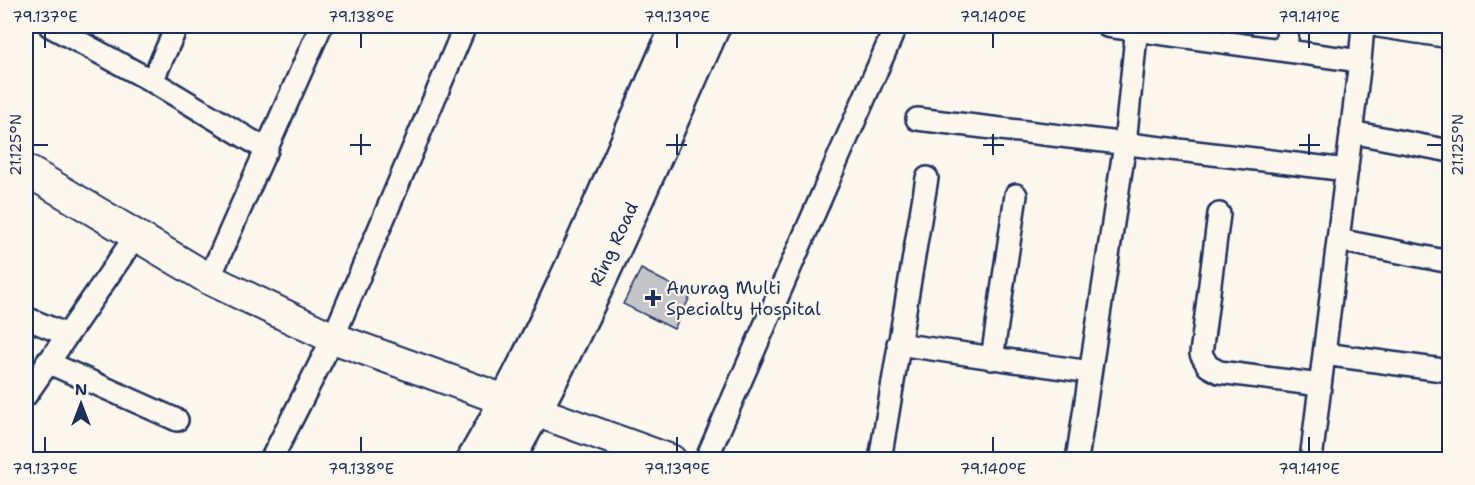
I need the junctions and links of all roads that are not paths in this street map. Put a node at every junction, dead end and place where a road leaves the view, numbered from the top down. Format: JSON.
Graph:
{"nodes":[{"id":1,"x":50,"y":26,"type":"edge"},
{"id":2,"x":177,"y":26,"type":"edge"},
{"id":3,"x":321,"y":26,"type":"edge"},
{"id":4,"x":465,"y":26,"type":"edge"},
{"id":5,"x":678,"y":26,"type":"edge"},
{"id":6,"x":713,"y":26,"type":"edge"},
{"id":7,"x":896,"y":26,"type":"edge"},
{"id":8,"x":1107,"y":26,"type":"edge"},
{"id":9,"x":1288,"y":26,"type":"edge"},
{"id":10,"x":1363,"y":26,"type":"edge"},
{"id":11,"x":1378,"y":26,"type":"edge"},
{"id":12,"x":1137,"y":28,"type":"edge"},
{"id":13,"x":1206,"y":32,"type":"edge"},
{"id":14,"x":1449,"y":37,"type":"edge"},
{"id":15,"x":1286,"y":51,"type":"junction"},
{"id":16,"x":1360,"y":61,"type":"junction"},
{"id":17,"x":152,"y":81,"type":"junction"},
{"id":18,"x":917,"y":119,"type":"dead end"},
{"id":19,"x":1351,"y":132,"type":"junction"},
{"id":20,"x":1125,"y":144,"type":"junction"},
{"id":21,"x":267,"y":150,"type":"junction"},
{"id":22,"x":1449,"y":151,"type":"edge"},
{"id":23,"x":26,"y":170,"type":"edge"},
{"id":24,"x":1347,"y":170,"type":"junction"},
{"id":25,"x":927,"y":178,"type":"dead end"},
{"id":26,"x":1016,"y":195,"type":"dead end"},
{"id":27,"x":1220,"y":214,"type":"dead end"},
{"id":28,"x":135,"y":237,"type":"junction"},
{"id":29,"x":1338,"y":240,"type":"junction"},
{"id":30,"x":1449,"y":262,"type":"edge"},
{"id":31,"x":209,"y":279,"type":"junction"},
{"id":32,"x":26,"y":318,"type":"edge"},
{"id":33,"x":65,"y":334,"type":"junction"},
{"id":34,"x":333,"y":338,"type":"junction"},
{"id":35,"x":898,"y":344,"type":"junction"},
{"id":36,"x":1324,"y":354,"type":"junction"},
{"id":37,"x":992,"y":359,"type":"junction"},
{"id":38,"x":47,"y":362,"type":"junction"},
{"id":39,"x":1449,"y":371,"type":"edge"},
{"id":40,"x":1090,"y":372,"type":"junction"},
{"id":41,"x":1320,"y":385,"type":"junction"},
{"id":42,"x":26,"y":395,"type":"edge"},
{"id":43,"x":521,"y":407,"type":"junction"},
{"id":44,"x":177,"y":420,"type":"dead end"},
{"id":45,"x":271,"y":459,"type":"edge"},
{"id":46,"x":474,"y":459,"type":"edge"},
{"id":47,"x":507,"y":459,"type":"edge"},
{"id":48,"x":671,"y":459,"type":"edge"},
{"id":49,"x":706,"y":459,"type":"edge"},
{"id":50,"x":880,"y":459,"type":"edge"},
{"id":51,"x":1077,"y":459,"type":"edge"},
{"id":52,"x":1311,"y":459,"type":"edge"}],
"edges":[{"from":1,"to":17,"type":"street"},
{"from":2,"to":17,"type":"street"},
{"from":3,"to":21,"type":"street"},
{"from":4,"to":34,"type":"street"},
{"from":5,"to":43,"type":"highway","name":"Ring Road"},
{"from":6,"to":43,"type":"highway","name":"Ring Road"},
{"from":7,"to":49,"type":"street"},
{"from":8,"to":12,"type":"street"},
{"from":9,"to":15,"type":"street"},
{"from":10,"to":16,"type":"street"},
{"from":11,"to":14,"type":"street"},
{"from":12,"to":13,"type":"street"},
{"from":12,"to":20,"type":"street"},
{"from":13,"to":15,"type":"street"},
{"from":15,"to":16,"type":"street"},
{"from":16,"to":19,"type":"street"},
{"from":17,"to":21,"type":"street"},
{"from":18,"to":20,"type":"street"},
{"from":19,"to":22,"type":"street"},
{"from":19,"to":24,"type":"street"},
{"from":20,"to":24,"type":"street"},
{"from":20,"to":40,"type":"street"},
{"from":21,"to":31,"type":"street"},
{"from":23,"to":28,"type":"street"},
{"from":24,"to":29,"type":"street"},
{"from":25,"to":35,"type":"street"},
{"from":26,"to":37,"type":"street"},
{"from":27,"to":41,"type":"street"},
{"from":28,"to":31,"type":"street"},
{"from":28,"to":33,"type":"street"},
{"from":29,"to":30,"type":"street"},
{"from":29,"to":36,"type":"street"},
{"from":31,"to":34,"type":"street"},
{"from":32,"to":33,"type":"street"},
{"from":33,"to":38,"type":"street"},
{"from":34,"to":43,"type":"street"},
{"from":34,"to":45,"type":"street"},
{"from":35,"to":37,"type":"street"},
{"from":35,"to":50,"type":"street"},
{"from":36,"to":39,"type":"street"},
{"from":36,"to":41,"type":"street"},
{"from":37,"to":40,"type":"street"},
{"from":38,"to":42,"type":"street"},
{"from":38,"to":44,"type":"street"},
{"from":40,"to":51,"type":"street"},
{"from":41,"to":52,"type":"street"},
{"from":43,"to":46,"type":"highway","name":"Ring Road"},
{"from":43,"to":47,"type":"highway","name":"Ring Road"},
{"from":43,"to":48,"type":"street"}]}
